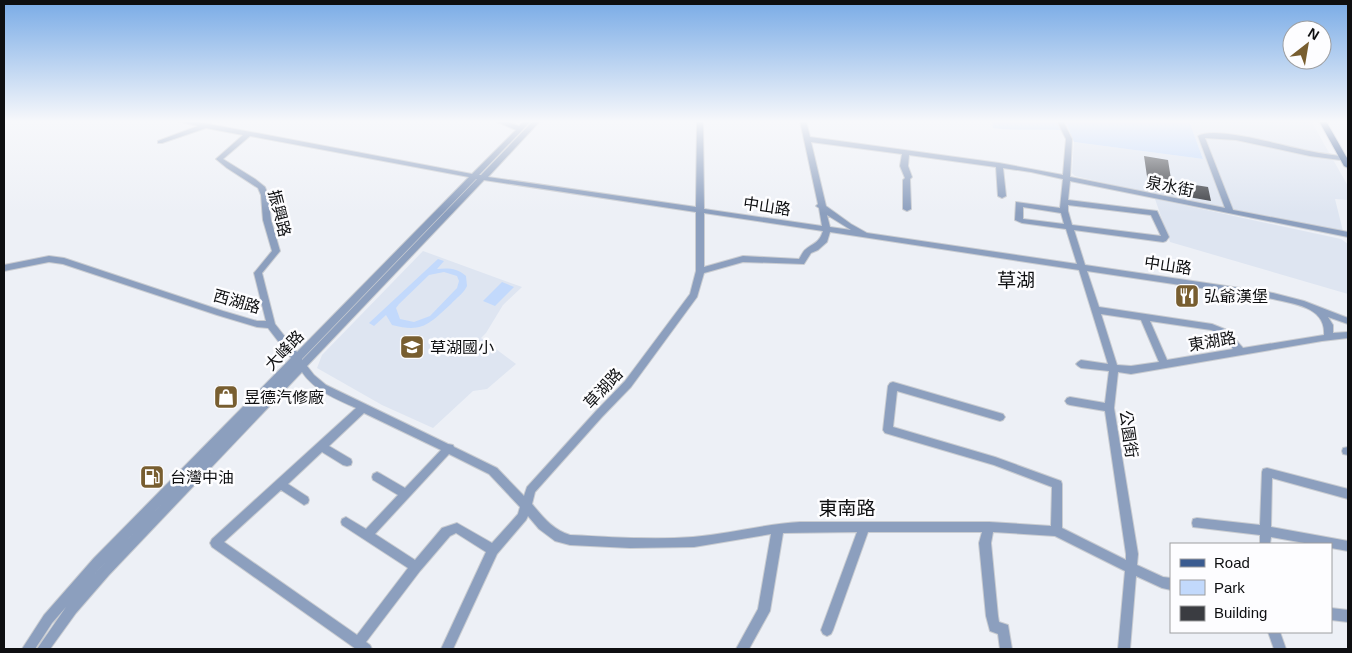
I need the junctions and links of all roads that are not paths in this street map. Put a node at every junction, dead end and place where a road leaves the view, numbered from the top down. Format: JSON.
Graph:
{"nodes":[{"id":1,"x":228,"y":151,"type":"edge"},
{"id":2,"x":341,"y":151,"type":"edge"},
{"id":3,"x":500,"y":151,"type":"edge"},
{"id":4,"x":505,"y":151,"type":"edge"},
{"id":5,"x":700,"y":151,"type":"edge"},
{"id":6,"x":809,"y":151,"type":"edge"},
{"id":7,"x":902,"y":151,"type":"edge"},
{"id":8,"x":1068,"y":151,"type":"edge"},
{"id":9,"x":1207,"y":151,"type":"edge"},
{"id":10,"x":1299,"y":151,"type":"edge"},
{"id":11,"x":906,"y":152,"type":"junction"},
{"id":12,"x":1347,"y":159,"type":"edge"},
{"id":13,"x":999,"y":165,"type":"junction"},
{"id":14,"x":478,"y":177,"type":"junction"},
{"id":15,"x":1066,"y":178,"type":"junction"},
{"id":16,"x":1002,"y":196,"type":"dead end"},
{"id":17,"x":1064,"y":202,"type":"junction"},
{"id":18,"x":820,"y":206,"type":"junction"},
{"id":19,"x":907,"y":209,"type":"dead end"},
{"id":20,"x":701,"y":211,"type":"junction"},
{"id":21,"x":1064,"y":211,"type":"junction"},
{"id":22,"x":1230,"y":212,"type":"junction"},
{"id":23,"x":1071,"y":228,"type":"junction"},
{"id":24,"x":826,"y":230,"type":"junction"},
{"id":25,"x":1348,"y":235,"type":"edge"},
{"id":26,"x":872,"y":237,"type":"junction"},
{"id":27,"x":4,"y":268,"type":"edge"},
{"id":28,"x":1083,"y":268,"type":"junction"},
{"id":29,"x":700,"y":270,"type":"junction"},
{"id":30,"x":1095,"y":310,"type":"junction"},
{"id":31,"x":1318,"y":310,"type":"junction"},
{"id":32,"x":1144,"y":317,"type":"junction"},
{"id":33,"x":1348,"y":321,"type":"edge"},
{"id":34,"x":272,"y":325,"type":"junction"},
{"id":35,"x":1348,"y":335,"type":"edge"},
{"id":36,"x":1328,"y":337,"type":"junction"},
{"id":37,"x":1240,"y":351,"type":"junction"},
{"id":38,"x":299,"y":363,"type":"junction"},
{"id":39,"x":1081,"y":364,"type":"dead end"},
{"id":40,"x":1164,"y":364,"type":"junction"},
{"id":41,"x":1114,"y":369,"type":"junction"},
{"id":42,"x":1070,"y":400,"type":"dead end"},
{"id":43,"x":364,"y":407,"type":"junction"},
{"id":44,"x":1108,"y":408,"type":"junction"},
{"id":45,"x":1000,"y":417,"type":"dead end"},
{"id":46,"x":321,"y":446,"type":"junction"},
{"id":47,"x":449,"y":448,"type":"junction"},
{"id":48,"x":347,"y":462,"type":"dead end"},
{"id":49,"x":377,"y":477,"type":"dead end"},
{"id":50,"x":280,"y":484,"type":"junction"},
{"id":51,"x":406,"y":494,"type":"junction"},
{"id":52,"x":1348,"y":494,"type":"edge"},
{"id":53,"x":304,"y":500,"type":"dead end"},
{"id":54,"x":526,"y":506,"type":"junction"},
{"id":55,"x":346,"y":522,"type":"dead end"},
{"id":56,"x":1197,"y":523,"type":"dead end"},
{"id":57,"x":865,"y":526,"type":"junction"},
{"id":58,"x":989,"y":527,"type":"junction"},
{"id":59,"x":778,"y":528,"type":"junction"},
{"id":60,"x":1056,"y":531,"type":"junction"},
{"id":61,"x":1266,"y":531,"type":"junction"},
{"id":62,"x":367,"y":535,"type":"junction"},
{"id":63,"x":1266,"y":543,"type":"edge"},
{"id":64,"x":1332,"y":543,"type":"edge"},
{"id":65,"x":1332,"y":543,"type":"edge"},
{"id":66,"x":1348,"y":546,"type":"edge"},
{"id":67,"x":493,"y":550,"type":"junction"},
{"id":68,"x":416,"y":567,"type":"junction"},
{"id":69,"x":1131,"y":568,"type":"junction"},
{"id":70,"x":1170,"y":584,"type":"edge"},
{"id":71,"x":1332,"y":614,"type":"edge"},
{"id":72,"x":1348,"y":616,"type":"edge"},
{"id":73,"x":827,"y":630,"type":"dead end"},
{"id":74,"x":1274,"y":633,"type":"edge"},
{"id":75,"x":362,"y":646,"type":"edge"},
{"id":76,"x":28,"y":649,"type":"edge"},
{"id":77,"x":43,"y":649,"type":"edge"},
{"id":78,"x":447,"y":649,"type":"edge"},
{"id":79,"x":742,"y":649,"type":"edge"},
{"id":80,"x":1006,"y":649,"type":"edge"},
{"id":81,"x":1124,"y":649,"type":"edge"},
{"id":82,"x":1280,"y":649,"type":"edge"}],
"edges":[{"from":1,"to":34,"type":"street","name":"振興路"},
{"from":2,"to":14,"type":"street","name":"中山路"},
{"from":3,"to":14,"type":"street","name":"大峰路"},
{"from":4,"to":14,"type":"street","name":"大峰路"},
{"from":5,"to":20,"type":"street","name":"草湖路"},
{"from":6,"to":18,"type":"street"},
{"from":7,"to":11,"type":"street","name":"泉水街"},
{"from":8,"to":15,"type":"street","name":"公園街"},
{"from":9,"to":22,"type":"street"},
{"from":10,"to":12,"type":"street"},
{"from":11,"to":13,"type":"street","name":"泉水街"},
{"from":11,"to":19,"type":"street"},
{"from":13,"to":15,"type":"street","name":"泉水街"},
{"from":13,"to":16,"type":"street"},
{"from":14,"to":20,"type":"street","name":"中山路"},
{"from":14,"to":38,"type":"street","name":"大峰路"},
{"from":15,"to":17,"type":"street","name":"公園街"},
{"from":15,"to":22,"type":"street","name":"泉水街"},
{"from":17,"to":21,"type":"street","name":"公園街"},
{"from":17,"to":23,"type":"street"},
{"from":18,"to":24,"type":"street"},
{"from":18,"to":26,"type":"street"},
{"from":20,"to":24,"type":"street","name":"中山路"},
{"from":20,"to":29,"type":"street","name":"草湖路"},
{"from":21,"to":23,"type":"street","name":"公園街"},
{"from":21,"to":23,"type":"street"},
{"from":22,"to":25,"type":"street","name":"泉水街"},
{"from":23,"to":28,"type":"street","name":"公園街"},
{"from":24,"to":26,"type":"street","name":"中山路"},
{"from":24,"to":29,"type":"street"},
{"from":26,"to":28,"type":"street","name":"中山路"},
{"from":27,"to":34,"type":"street","name":"西湖路"},
{"from":28,"to":30,"type":"street","name":"公園街"},
{"from":28,"to":31,"type":"street","name":"中山路"},
{"from":29,"to":54,"type":"street","name":"草湖路"},
{"from":30,"to":32,"type":"street"},
{"from":30,"to":41,"type":"street","name":"公園街"},
{"from":31,"to":33,"type":"street","name":"中山路"},
{"from":31,"to":36,"type":"street"},
{"from":32,"to":37,"type":"street"},
{"from":32,"to":40,"type":"street"},
{"from":34,"to":38,"type":"street","name":"西湖路"},
{"from":35,"to":36,"type":"street","name":"東湖路"},
{"from":36,"to":37,"type":"street","name":"東湖路"},
{"from":37,"to":40,"type":"street","name":"東湖路"},
{"from":38,"to":43,"type":"street","name":"西湖路"},
{"from":38,"to":76,"type":"street","name":"大峰路"},
{"from":38,"to":77,"type":"street","name":"大峰路"},
{"from":39,"to":41,"type":"street","name":"東湖路"},
{"from":40,"to":41,"type":"street","name":"東湖路"},
{"from":41,"to":44,"type":"street","name":"公園街"},
{"from":42,"to":44,"type":"street"},
{"from":43,"to":46,"type":"street"},
{"from":43,"to":47,"type":"street","name":"西湖路"},
{"from":44,"to":69,"type":"street","name":"公園街"},
{"from":45,"to":60,"type":"street"},
{"from":46,"to":48,"type":"street"},
{"from":46,"to":50,"type":"street"},
{"from":47,"to":51,"type":"street"},
{"from":47,"to":54,"type":"street","name":"西湖路"},
{"from":49,"to":51,"type":"street"},
{"from":50,"to":53,"type":"street"},
{"from":50,"to":75,"type":"street"},
{"from":51,"to":62,"type":"street"},
{"from":52,"to":61,"type":"street"},
{"from":54,"to":59,"type":"street","name":"東南路"},
{"from":54,"to":67,"type":"street","name":"草湖路"},
{"from":55,"to":62,"type":"street"},
{"from":56,"to":61,"type":"street"},
{"from":57,"to":58,"type":"street","name":"東南路"},
{"from":57,"to":59,"type":"street","name":"東南路"},
{"from":57,"to":73,"type":"street"},
{"from":58,"to":60,"type":"street","name":"東南路"},
{"from":58,"to":80,"type":"street"},
{"from":59,"to":79,"type":"street"},
{"from":60,"to":69,"type":"street","name":"東南路"},
{"from":61,"to":63,"type":"street"},
{"from":61,"to":64,"type":"street"},
{"from":62,"to":68,"type":"street"},
{"from":65,"to":66,"type":"street"},
{"from":67,"to":68,"type":"street"},
{"from":67,"to":78,"type":"street","name":"草湖路"},
{"from":68,"to":75,"type":"street"},
{"from":69,"to":70,"type":"street","name":"東南路"},
{"from":69,"to":81,"type":"street","name":"公園街"},
{"from":71,"to":72,"type":"street"},
{"from":74,"to":82,"type":"street"}]}
